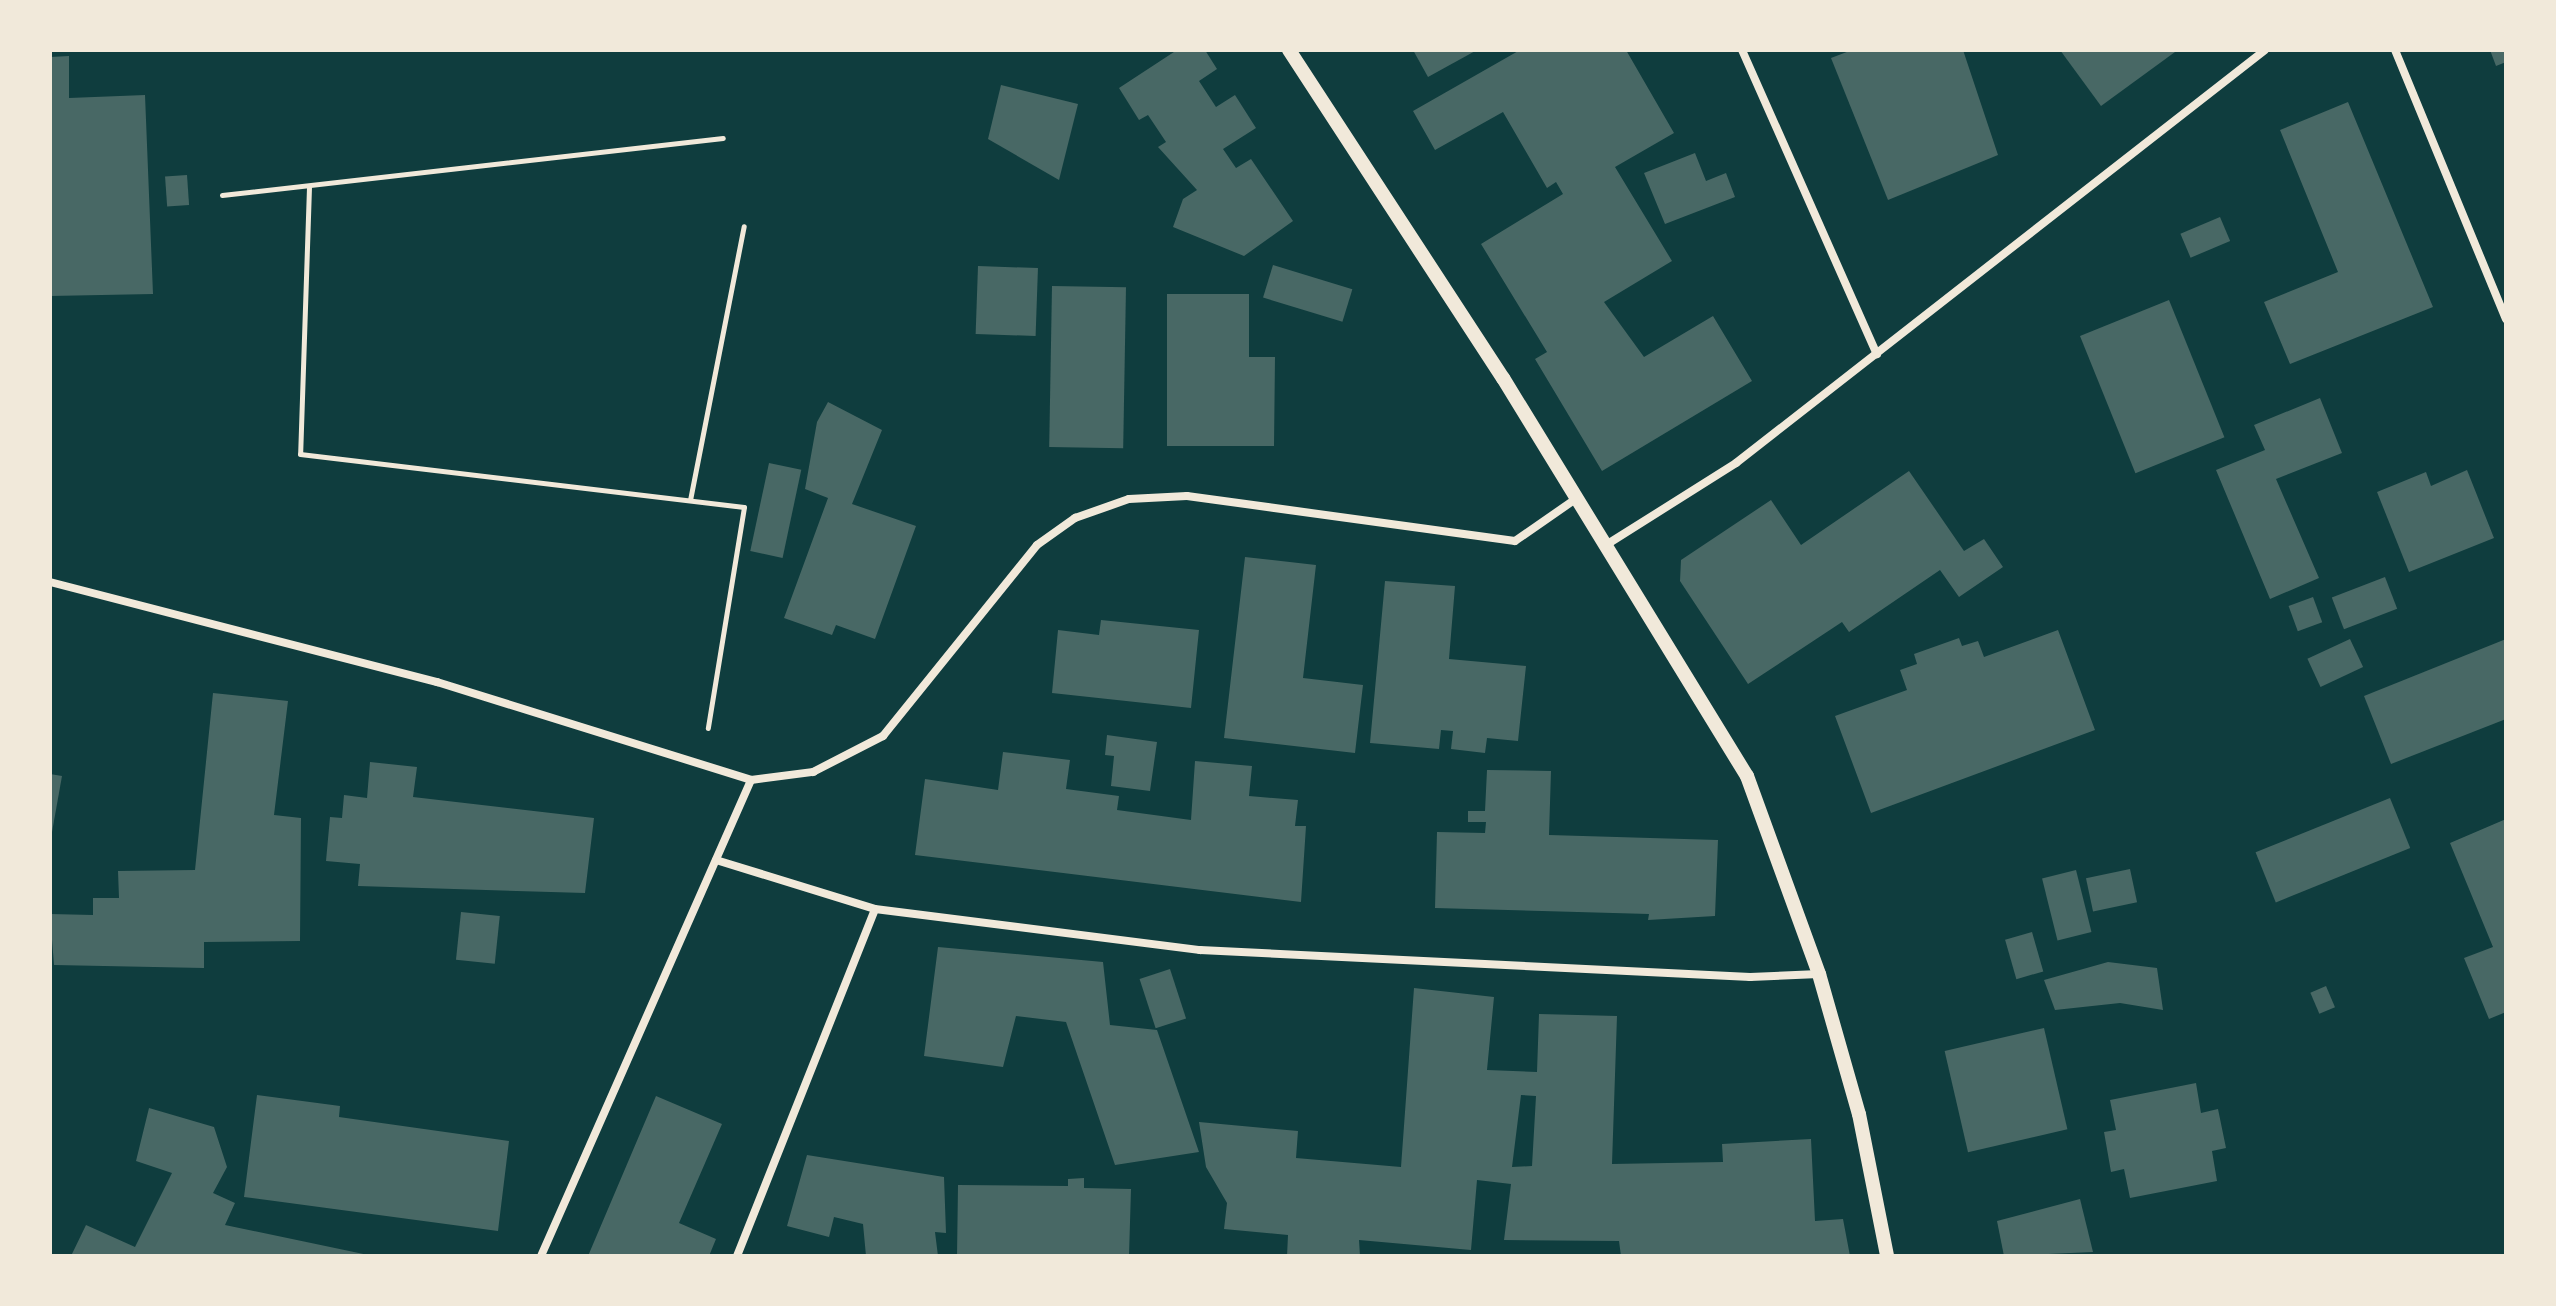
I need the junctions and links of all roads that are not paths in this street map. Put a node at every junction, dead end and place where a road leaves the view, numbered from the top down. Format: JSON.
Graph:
{"nodes":[{"id":1,"x":1289,"y":50,"type":"edge"},
{"id":2,"x":1742,"y":50,"type":"edge"},
{"id":3,"x":2265,"y":50,"type":"edge"},
{"id":4,"x":2395,"y":50,"type":"edge"},
{"id":5,"x":2506,"y":319,"type":"edge"},
{"id":6,"x":1877,"y":354,"type":"junction"},
{"id":7,"x":1577,"y":498,"type":"junction"},
{"id":8,"x":1606,"y":545,"type":"junction"},
{"id":9,"x":50,"y":582,"type":"edge"},
{"id":10,"x":751,"y":780,"type":"junction"},
{"id":11,"x":716,"y":860,"type":"junction"},
{"id":12,"x":875,"y":909,"type":"junction"},
{"id":13,"x":1819,"y":974,"type":"junction"},
{"id":14,"x":541,"y":1256,"type":"edge"},
{"id":15,"x":737,"y":1256,"type":"edge"},
{"id":16,"x":1887,"y":1256,"type":"edge"}],
"edges":[{"from":1,"to":7,"type":"street"},
{"from":2,"to":6,"type":"street"},
{"from":3,"to":6,"type":"street"},
{"from":4,"to":5,"type":"street"},
{"from":6,"to":8,"type":"street"},
{"from":7,"to":8,"type":"street"},
{"from":7,"to":10,"type":"street"},
{"from":8,"to":13,"type":"street"},
{"from":9,"to":10,"type":"street"},
{"from":10,"to":11,"type":"street"},
{"from":11,"to":12,"type":"street"},
{"from":11,"to":14,"type":"street"},
{"from":12,"to":13,"type":"street"},
{"from":12,"to":15,"type":"street"},
{"from":13,"to":16,"type":"street"}]}
